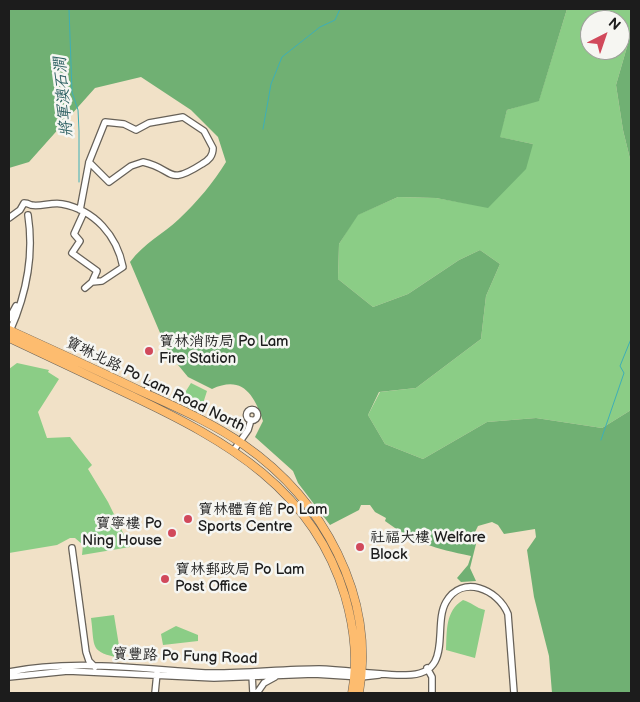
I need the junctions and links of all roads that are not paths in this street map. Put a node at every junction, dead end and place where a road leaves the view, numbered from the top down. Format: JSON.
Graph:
{"nodes":[{"id":1,"x":89,"y":162,"type":"junction"},
{"id":2,"x":31,"y":205,"type":"junction"},
{"id":3,"x":20,"y":210,"type":"junction"},
{"id":4,"x":82,"y":211,"type":"junction"},
{"id":5,"x":28,"y":215,"type":"junction"},
{"id":6,"x":9,"y":218,"type":"edge"},
{"id":7,"x":92,"y":282,"type":"junction"},
{"id":8,"x":85,"y":288,"type":"dead end"},
{"id":9,"x":21,"y":298,"type":"junction"},
{"id":10,"x":9,"y":319,"type":"edge"},
{"id":11,"x":9,"y":333,"type":"edge"},
{"id":12,"x":150,"y":384,"type":"dead end"},
{"id":13,"x":145,"y":393,"type":"junction"},
{"id":14,"x":251,"y":420,"type":"dead end"},
{"id":15,"x":240,"y":442,"type":"junction"},
{"id":16,"x":234,"y":450,"type":"junction"},
{"id":17,"x":72,"y":548,"type":"dead end"},
{"id":18,"x":84,"y":639,"type":"junction"},
{"id":19,"x":77,"y":666,"type":"junction"},
{"id":20,"x":95,"y":667,"type":"junction"},
{"id":21,"x":427,"y":668,"type":"junction"},
{"id":22,"x":9,"y":672,"type":"edge"},
{"id":23,"x":157,"y":672,"type":"junction"},
{"id":24,"x":357,"y":674,"type":"junction"},
{"id":25,"x":252,"y":675,"type":"junction"},
{"id":26,"x":277,"y":676,"type":"junction"},
{"id":27,"x":9,"y":677,"type":"edge"},
{"id":28,"x":154,"y":693,"type":"edge"},
{"id":29,"x":253,"y":693,"type":"edge"},
{"id":30,"x":257,"y":693,"type":"edge"},
{"id":31,"x":352,"y":693,"type":"edge"},
{"id":32,"x":359,"y":693,"type":"edge"},
{"id":33,"x":432,"y":693,"type":"edge"},
{"id":34,"x":514,"y":693,"type":"edge"}],
"edges":[{"from":1,"to":1,"type":"street"},
{"from":1,"to":4,"type":"street"},
{"from":2,"to":3,"type":"street"},
{"from":2,"to":4,"type":"street"},
{"from":2,"to":5,"type":"street"},
{"from":3,"to":5,"type":"street"},
{"from":3,"to":6,"type":"street"},
{"from":4,"to":7,"type":"street"},
{"from":4,"to":7,"type":"street"},
{"from":5,"to":9,"type":"street"},
{"from":7,"to":8,"type":"street"},
{"from":9,"to":10,"type":"street"},
{"from":9,"to":11,"type":"street"},
{"from":11,"to":13,"type":"main road","name":"寶琳北路 Po Lam Road North"},
{"from":11,"to":16,"type":"main road","name":"寶琳北路 Po Lam Road North"},
{"from":12,"to":13,"type":"street"},
{"from":13,"to":15,"type":"main road","name":"寶琳北路 Po Lam Road North"},
{"from":14,"to":15,"type":"street"},
{"from":15,"to":16,"type":"street"},
{"from":15,"to":24,"type":"main road","name":"寶琳北路 Po Lam Road North"},
{"from":16,"to":24,"type":"main road","name":"寶琳北路 Po Lam Road North"},
{"from":17,"to":18,"type":"street"},
{"from":18,"to":19,"type":"street"},
{"from":18,"to":20,"type":"street"},
{"from":19,"to":20,"type":"street","name":"寶豐路 Po Fung Road"},
{"from":19,"to":22,"type":"street","name":"寶豐路 Po Fung Road"},
{"from":20,"to":23,"type":"street","name":"寶豐路 Po Fung Road"},
{"from":21,"to":24,"type":"street"},
{"from":21,"to":33,"type":"street"},
{"from":21,"to":34,"type":"street"},
{"from":23,"to":25,"type":"street","name":"寶豐路 Po Fung Road"},
{"from":23,"to":27,"type":"street","name":"寶豐路 Po Fung Road"},
{"from":23,"to":28,"type":"street"},
{"from":24,"to":25,"type":"street","name":"寶豐路 Po Fung Road"},
{"from":24,"to":26,"type":"street","name":"寶豐路 Po Fung Road"},
{"from":24,"to":31,"type":"main road","name":"寶琳北路 Po Lam Road North"},
{"from":24,"to":32,"type":"main road","name":"寶琳北路 Po Lam Road North"},
{"from":25,"to":26,"type":"street","name":"寶豐路 Po Fung Road"},
{"from":25,"to":29,"type":"street"},
{"from":26,"to":30,"type":"street"}]}
